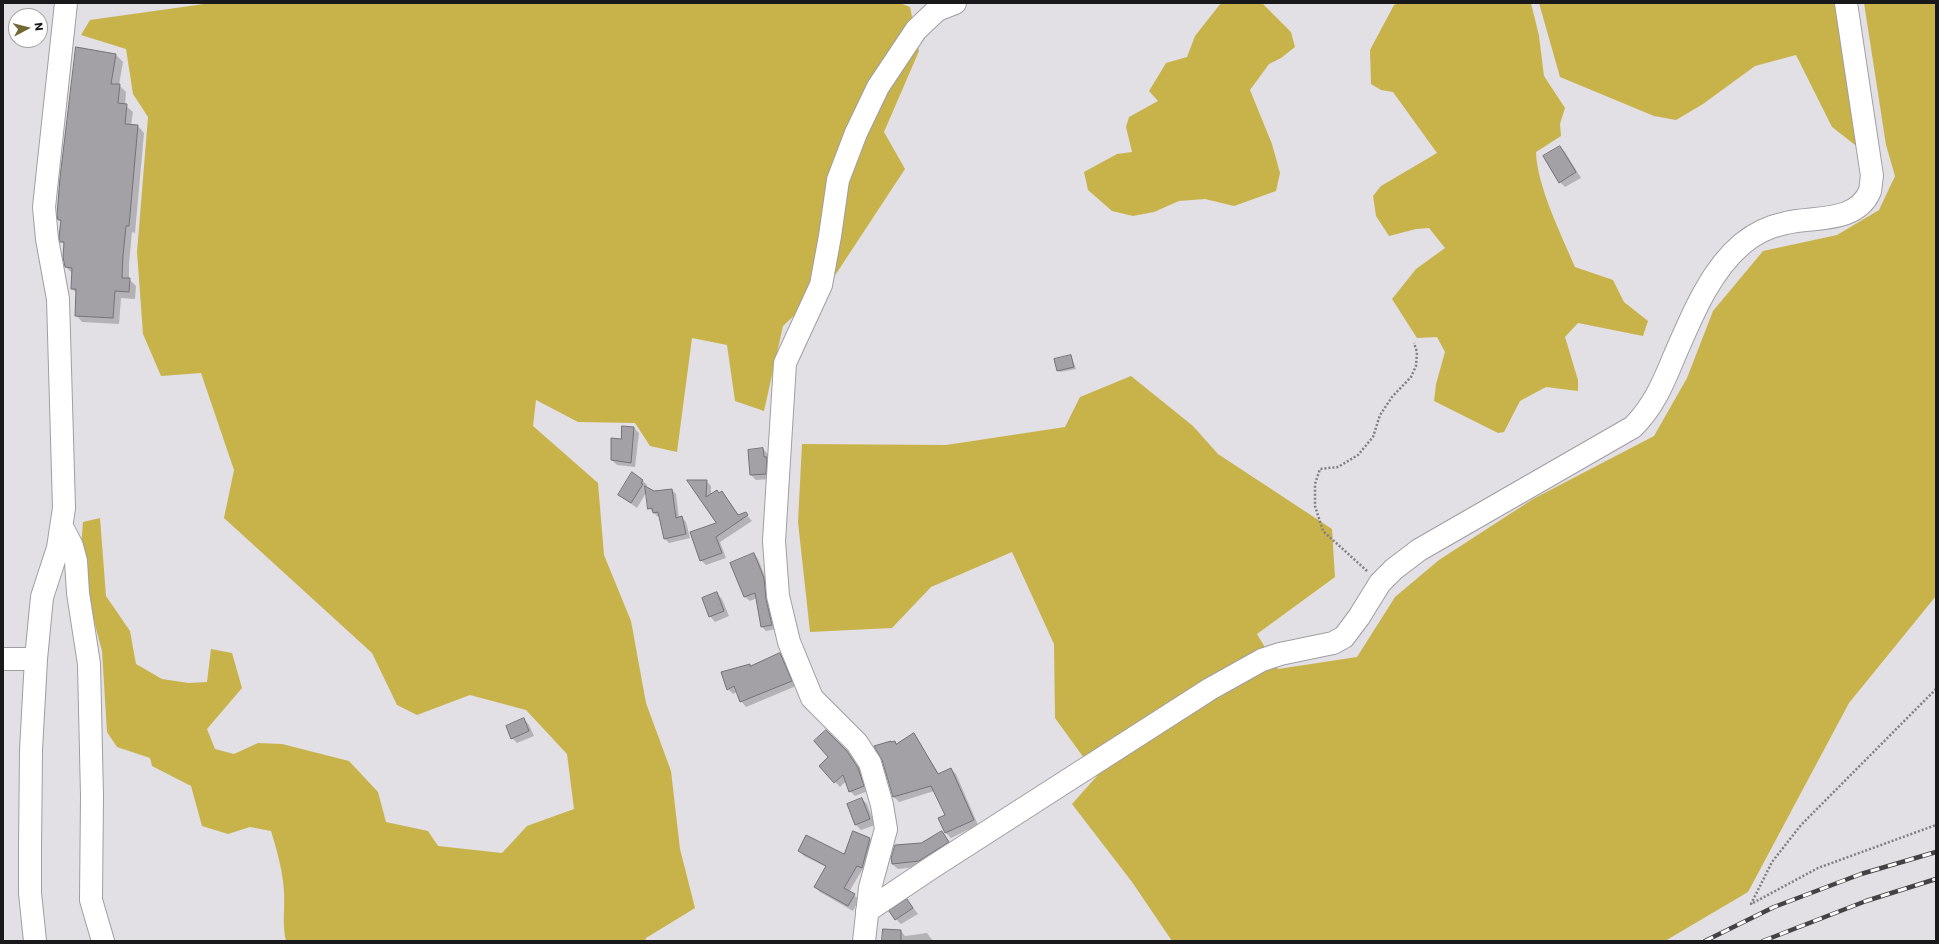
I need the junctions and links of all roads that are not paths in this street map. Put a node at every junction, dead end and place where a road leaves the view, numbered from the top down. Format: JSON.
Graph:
{"nodes":[{"id":1,"x":66,"y":3,"type":"edge"},
{"id":2,"x":955,"y":3,"type":"edge"},
{"id":3,"x":1846,"y":3,"type":"edge"},
{"id":4,"x":62,"y":529,"type":"junction"},
{"id":5,"x":3,"y":659,"type":"edge"},
{"id":6,"x":36,"y":659,"type":"junction"},
{"id":7,"x":867,"y":911,"type":"junction"},
{"id":8,"x":35,"y":941,"type":"edge"},
{"id":9,"x":103,"y":941,"type":"edge"},
{"id":10,"x":864,"y":941,"type":"edge"}],
"edges":[{"from":1,"to":4,"type":"street"},
{"from":2,"to":7,"type":"street"},
{"from":3,"to":7,"type":"street"},
{"from":4,"to":6,"type":"street"},
{"from":4,"to":9,"type":"street"},
{"from":5,"to":6,"type":"street"},
{"from":6,"to":8,"type":"street"},
{"from":7,"to":10,"type":"street"}]}
